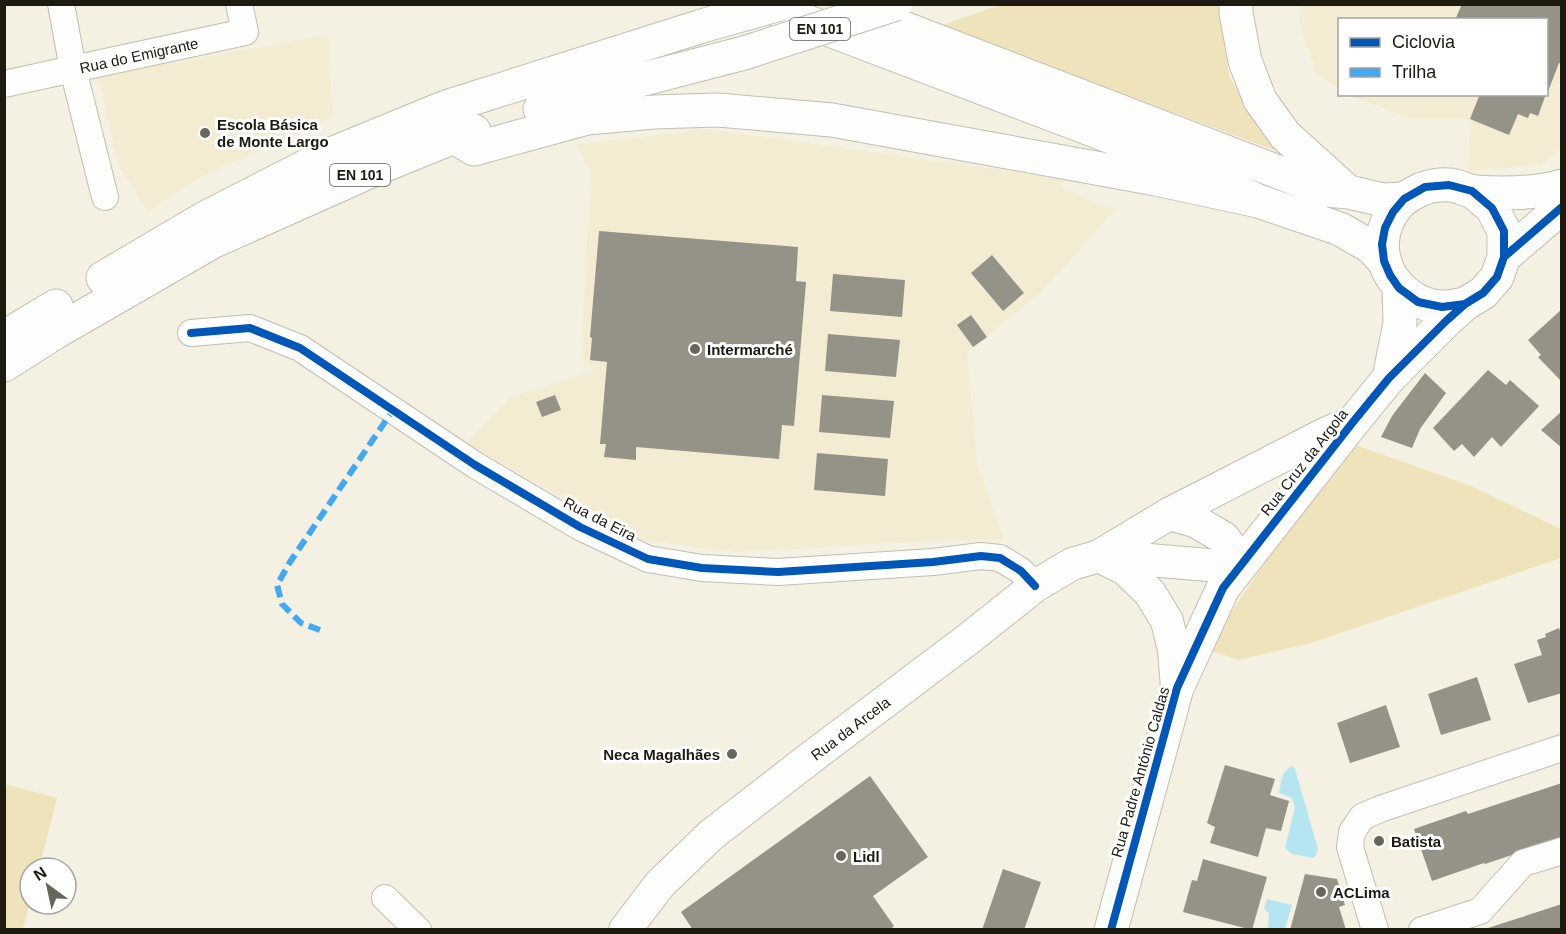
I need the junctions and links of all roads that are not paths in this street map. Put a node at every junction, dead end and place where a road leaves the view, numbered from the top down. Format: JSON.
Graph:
{"nodes":[{"id":1,"x":61,"y":4,"type":"edge"},
{"id":2,"x":239,"y":4,"type":"edge"},
{"id":3,"x":761,"y":4,"type":"edge"},
{"id":4,"x":780,"y":4,"type":"edge"},
{"id":5,"x":841,"y":4,"type":"edge"},
{"id":6,"x":896,"y":4,"type":"edge"},
{"id":7,"x":1236,"y":4,"type":"edge"},
{"id":8,"x":73,"y":69,"type":"junction"},
{"id":9,"x":4,"y":84,"type":"edge"},
{"id":10,"x":454,"y":137,"type":"junction"},
{"id":11,"x":1562,"y":186,"type":"edge"},
{"id":12,"x":1472,"y":191,"type":"junction"},
{"id":13,"x":1349,"y":192,"type":"junction"},
{"id":14,"x":105,"y":197,"type":"dead end"},
{"id":15,"x":1404,"y":199,"type":"junction"},
{"id":16,"x":1258,"y":201,"type":"junction"},
{"id":17,"x":1562,"y":207,"type":"edge"},
{"id":18,"x":1504,"y":257,"type":"junction"},
{"id":19,"x":1391,"y":274,"type":"junction"},
{"id":20,"x":1465,"y":304,"type":"junction"},
{"id":21,"x":191,"y":333,"type":"dead end"},
{"id":22,"x":4,"y":337,"type":"edge"},
{"id":23,"x":4,"y":365,"type":"edge"},
{"id":24,"x":1389,"y":378,"type":"junction"},
{"id":25,"x":1353,"y":422,"type":"junction"},
{"id":26,"x":1169,"y":514,"type":"junction"},
{"id":27,"x":1099,"y":556,"type":"junction"},
{"id":28,"x":1242,"y":564,"type":"junction"},
{"id":29,"x":1035,"y":586,"type":"junction"},
{"id":30,"x":1177,"y":688,"type":"junction"},
{"id":31,"x":1562,"y":748,"type":"edge"},
{"id":32,"x":1562,"y":850,"type":"edge"},
{"id":33,"x":385,"y":898,"type":"dead end"},
{"id":34,"x":628,"y":928,"type":"edge"},
{"id":35,"x":418,"y":930,"type":"edge"},
{"id":36,"x":1111,"y":930,"type":"edge"},
{"id":37,"x":1375,"y":930,"type":"edge"},
{"id":38,"x":1422,"y":930,"type":"edge"}],
"edges":[{"from":1,"to":8,"type":"street"},
{"from":2,"to":8,"type":"street","name":"Rua do Emigrante"},
{"from":3,"to":16,"type":"main road"},
{"from":4,"to":22,"type":"main road","number":"EN 101","bridge":true},
{"from":5,"to":13,"type":"main road"},
{"from":6,"to":10,"type":"main road","number":"EN 101","bridge":true},
{"from":7,"to":13,"type":"main road"},
{"from":8,"to":9,"type":"street","name":"Rua do Emigrante"},
{"from":8,"to":14,"type":"street"},
{"from":10,"to":16,"type":"main road"},
{"from":10,"to":23,"type":"main road","number":"EN 101"},
{"from":11,"to":12,"type":"main road"},
{"from":12,"to":15,"type":"main road"},
{"from":12,"to":18,"type":"main road"},
{"from":13,"to":15,"type":"main road"},
{"from":15,"to":19,"type":"main road"},
{"from":16,"to":19,"type":"main road"},
{"from":17,"to":18,"type":"main road"},
{"from":18,"to":20,"type":"main road"},
{"from":19,"to":20,"type":"main road"},
{"from":19,"to":24,"type":"main road"},
{"from":20,"to":24,"type":"main road","name":"Rua Cruz da Argola"},
{"from":21,"to":29,"type":"street","name":"Rua da Eira"},
{"from":24,"to":25,"type":"main road","name":"Rua Cruz da Argola"},
{"from":25,"to":26,"type":"street"},
{"from":25,"to":28,"type":"main road","name":"Rua Cruz da Argola"},
{"from":26,"to":27,"type":"street"},
{"from":26,"to":28,"type":"street"},
{"from":27,"to":28,"type":"street"},
{"from":27,"to":29,"type":"street","name":"Rua da Arcela"},
{"from":27,"to":30,"type":"street"},
{"from":28,"to":30,"type":"main road","name":"Rua Padre António Caldas"},
{"from":29,"to":34,"type":"street","name":"Rua da Arcela"},
{"from":30,"to":36,"type":"main road","name":"Rua Padre António Caldas"},
{"from":31,"to":37,"type":"street"},
{"from":32,"to":38,"type":"street"},
{"from":33,"to":35,"type":"street"}]}
